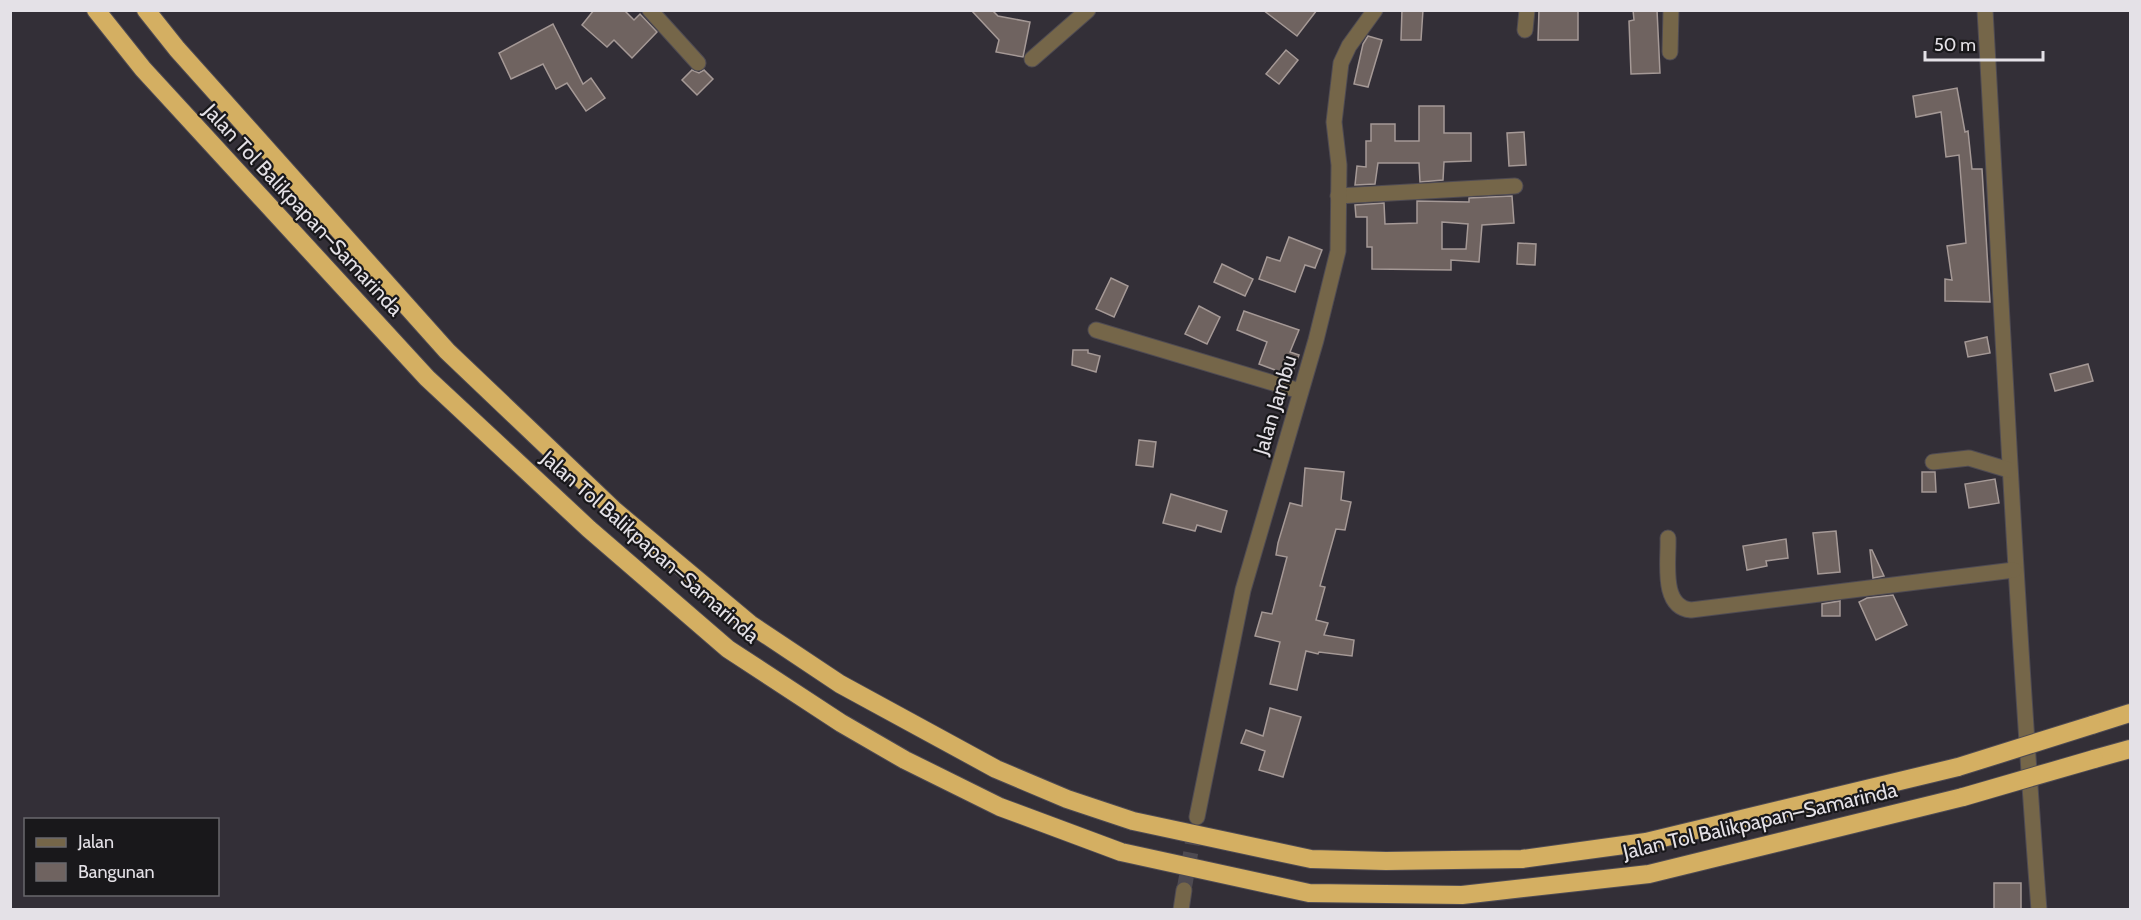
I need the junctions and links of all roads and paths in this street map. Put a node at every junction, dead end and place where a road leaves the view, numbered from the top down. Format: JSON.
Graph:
{"nodes":[{"id":1,"x":96,"y":10,"type":"edge"},
{"id":2,"x":146,"y":10,"type":"edge"},
{"id":3,"x":650,"y":10,"type":"edge"},
{"id":4,"x":1088,"y":10,"type":"edge"},
{"id":5,"x":1375,"y":10,"type":"edge"},
{"id":6,"x":1527,"y":10,"type":"edge"},
{"id":7,"x":1671,"y":10,"type":"edge"},
{"id":8,"x":1984,"y":10,"type":"edge"},
{"id":9,"x":1525,"y":30,"type":"dead end"},
{"id":10,"x":1670,"y":52,"type":"dead end"},
{"id":11,"x":1032,"y":59,"type":"dead end"},
{"id":12,"x":698,"y":63,"type":"dead end"},
{"id":13,"x":1515,"y":186,"type":"dead end"},
{"id":14,"x":1338,"y":196,"type":"junction"},
{"id":15,"x":1096,"y":330,"type":"dead end"},
{"id":16,"x":1300,"y":391,"type":"junction"},
{"id":17,"x":1933,"y":462,"type":"dead end"},
{"id":18,"x":2010,"y":470,"type":"junction"},
{"id":19,"x":1668,"y":538,"type":"dead end"},
{"id":20,"x":2014,"y":570,"type":"junction"},
{"id":21,"x":2130,"y":713,"type":"edge"},
{"id":22,"x":2130,"y":749,"type":"edge"},
{"id":23,"x":1197,"y":817,"type":"tunnel mouth"},
{"id":24,"x":1184,"y":890,"type":"tunnel mouth"},
{"id":25,"x":1181,"y":909,"type":"edge"},
{"id":26,"x":2039,"y":909,"type":"edge"}],
"edges":[{"from":1,"to":22,"type":"highway","name":"Jalan Tol Balikpapan–Samarinda","bridge":true},
{"from":2,"to":21,"type":"highway","name":"Jalan Tol Balikpapan–Samarinda","bridge":true},
{"from":3,"to":12,"type":"street"},
{"from":4,"to":11,"type":"street"},
{"from":5,"to":14,"type":"street","name":"Jalan Jambu"},
{"from":6,"to":9,"type":"street"},
{"from":7,"to":10,"type":"street"},
{"from":8,"to":18,"type":"street"},
{"from":13,"to":14,"type":"street"},
{"from":14,"to":16,"type":"street","name":"Jalan Jambu"},
{"from":15,"to":16,"type":"street"},
{"from":16,"to":23,"type":"street","name":"Jalan Jambu"},
{"from":17,"to":18,"type":"street"},
{"from":18,"to":20,"type":"street"},
{"from":19,"to":20,"type":"street"},
{"from":20,"to":26,"type":"street"},
{"from":24,"to":25,"type":"street"}]}
